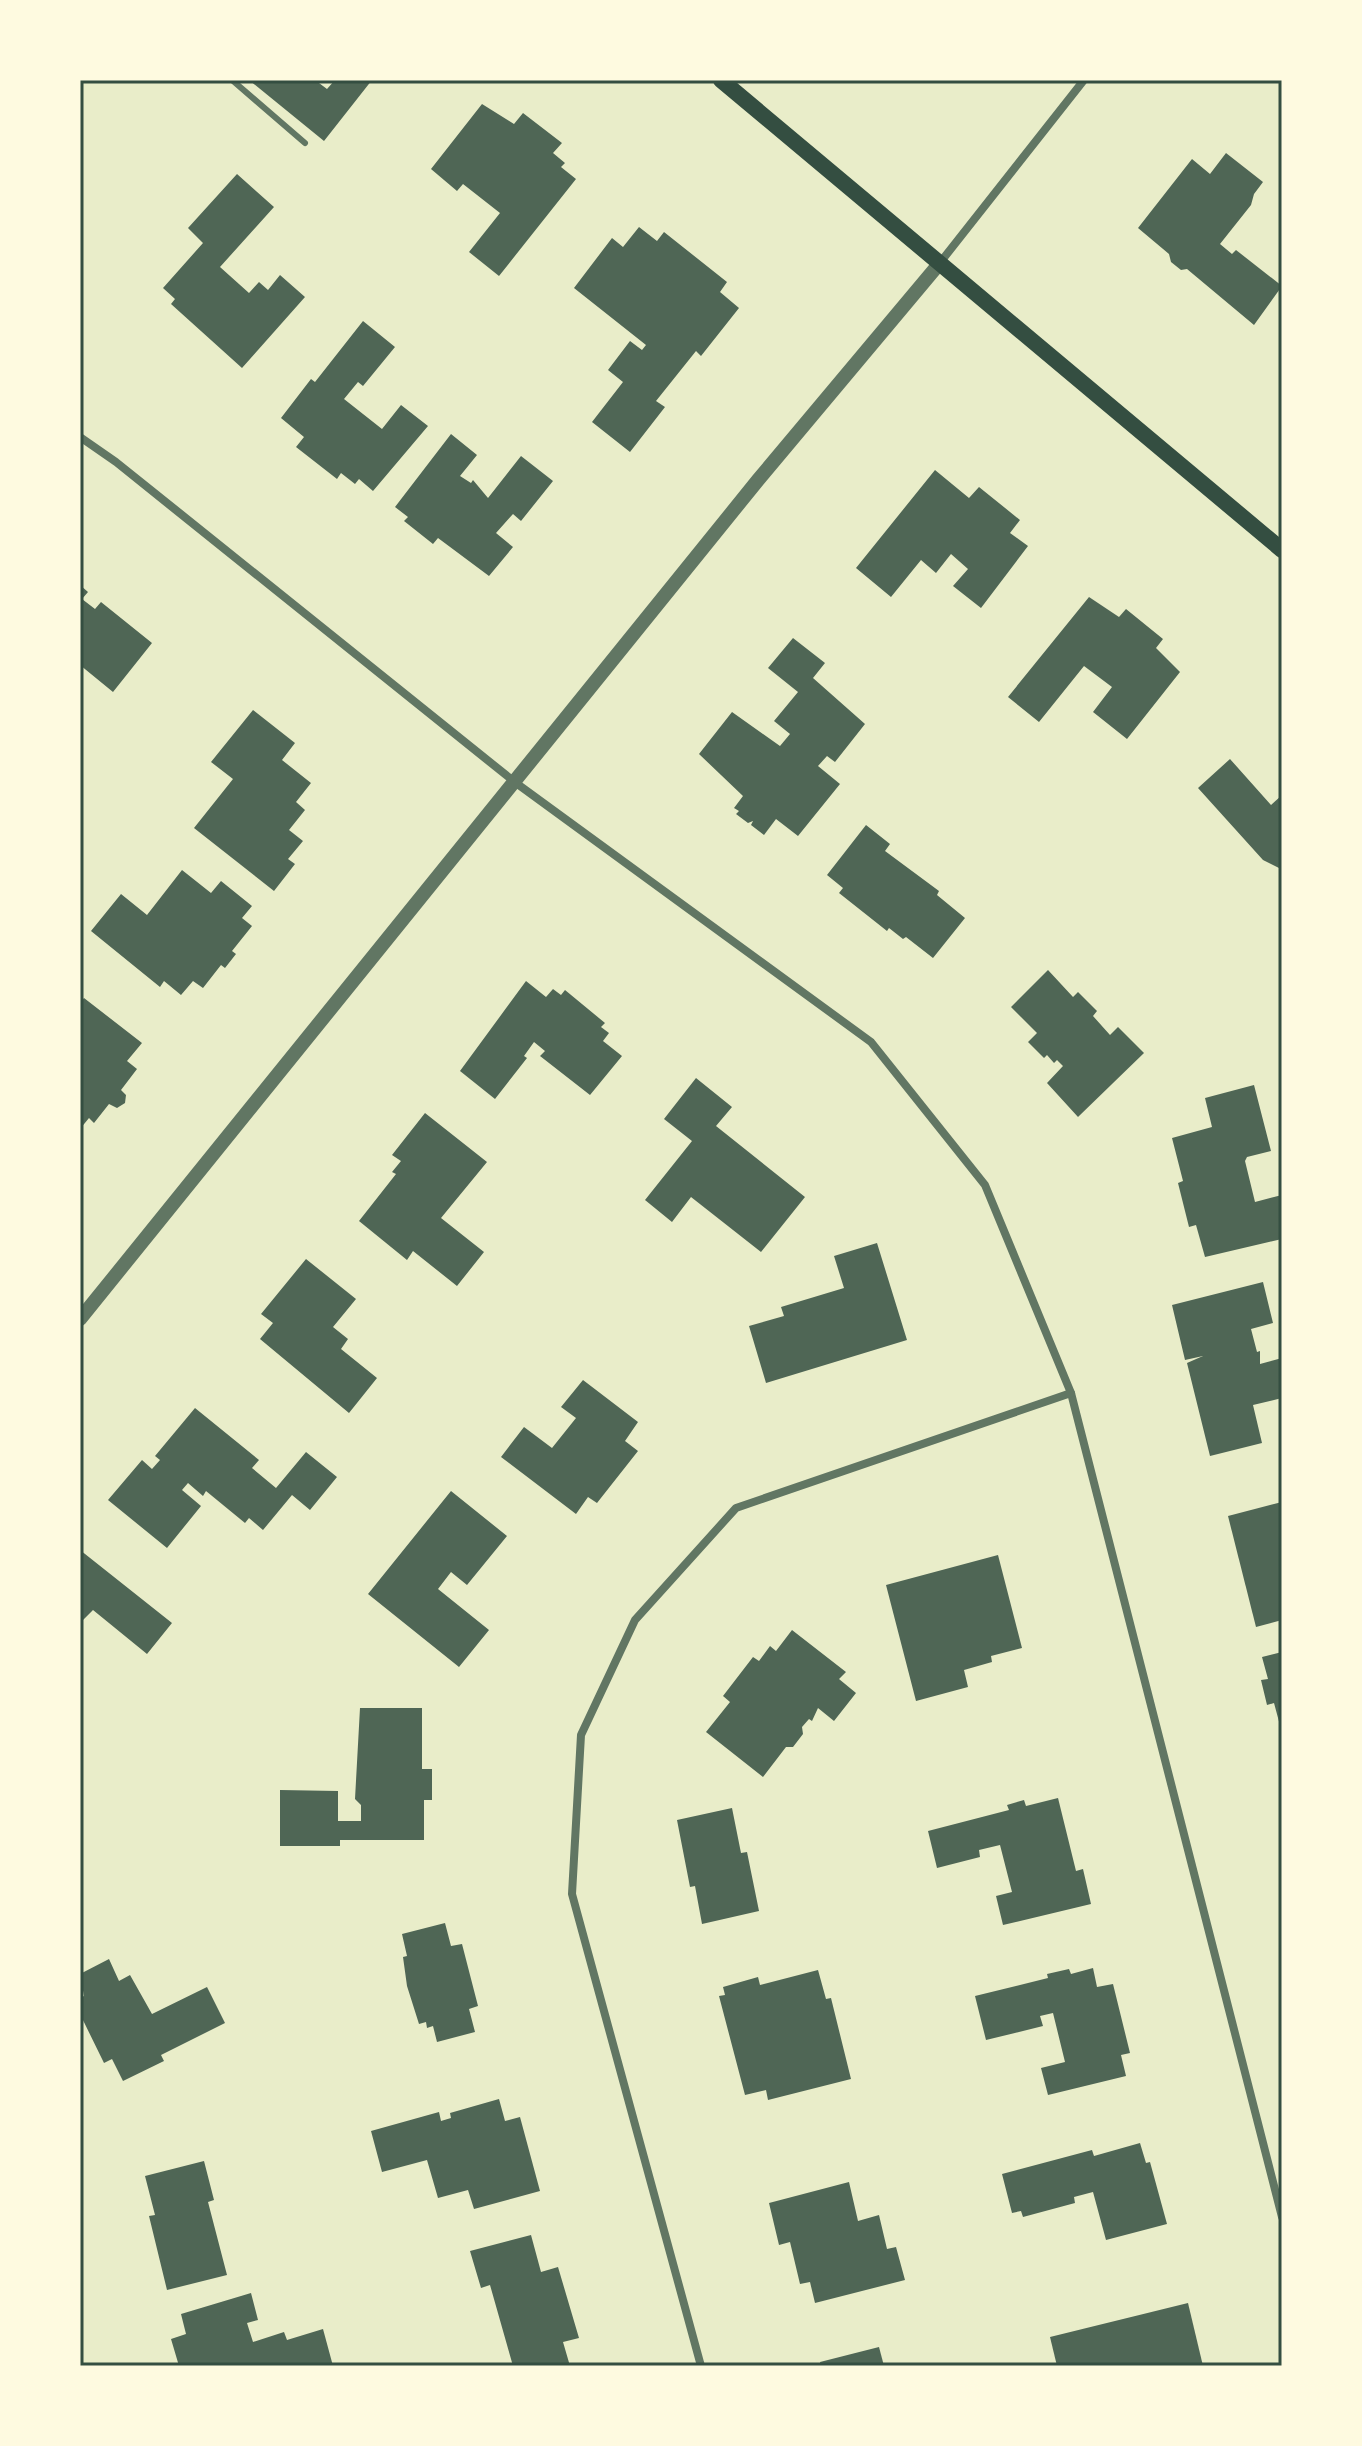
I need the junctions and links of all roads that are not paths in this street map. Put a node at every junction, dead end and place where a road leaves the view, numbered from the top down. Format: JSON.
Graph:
{"nodes":[{"id":1,"x":232,"y":80,"type":"edge"},
{"id":2,"x":721,"y":80,"type":"edge"},
{"id":3,"x":1084,"y":80,"type":"edge"},
{"id":4,"x":305,"y":143,"type":"dead end"},
{"id":5,"x":939,"y":264,"type":"junction"},
{"id":6,"x":80,"y":437,"type":"edge"},
{"id":7,"x":1282,"y":550,"type":"edge"},
{"id":8,"x":516,"y":783,"type":"junction"},
{"id":9,"x":80,"y":1319,"type":"edge"},
{"id":10,"x":1071,"y":1393,"type":"junction"},
{"id":11,"x":1282,"y":2217,"type":"edge"},
{"id":12,"x":701,"y":2366,"type":"edge"}],
"edges":[{"from":1,"to":4,"type":"lane"},
{"from":2,"to":5,"type":"main road"},
{"from":3,"to":5,"type":"street"},
{"from":5,"to":7,"type":"main road"},
{"from":5,"to":8,"type":"street"},
{"from":6,"to":8,"type":"street"},
{"from":8,"to":9,"type":"street"},
{"from":8,"to":10,"type":"street"},
{"from":10,"to":11,"type":"street"},
{"from":10,"to":12,"type":"street"}]}
